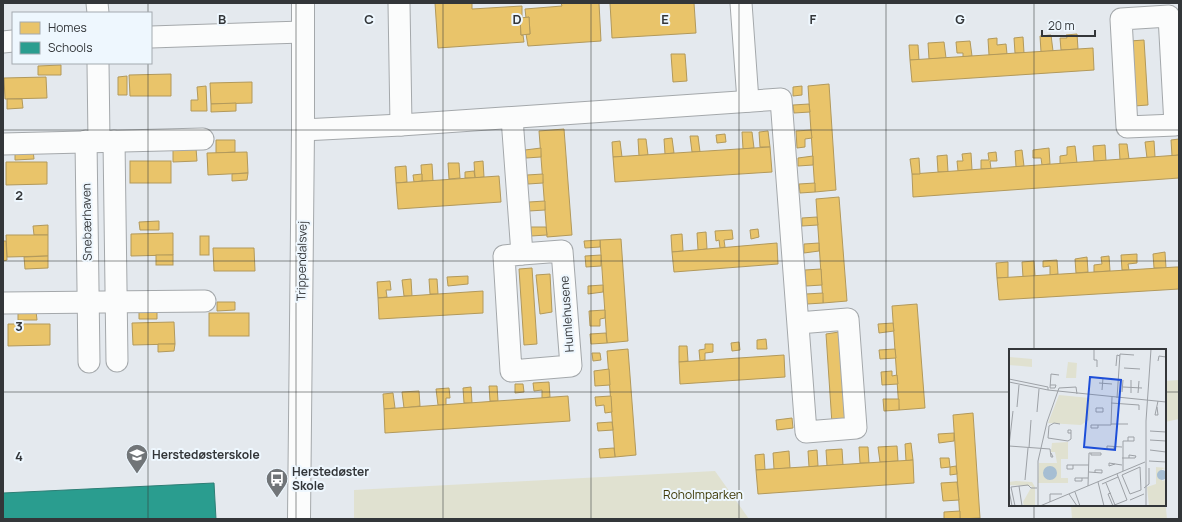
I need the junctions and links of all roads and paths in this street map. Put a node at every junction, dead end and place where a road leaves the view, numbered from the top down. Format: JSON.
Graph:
{"nodes":[{"id":1,"x":303,"y":3,"type":"edge"},
{"id":2,"x":399,"y":3,"type":"edge"},
{"id":3,"x":742,"y":3,"type":"edge"},
{"id":4,"x":1132,"y":11,"type":"edge"},
{"id":5,"x":303,"y":32,"type":"junction"},
{"id":6,"x":152,"y":36,"type":"edge"},
{"id":7,"x":98,"y":64,"type":"edge"},
{"id":8,"x":748,"y":101,"type":"junction"},
{"id":9,"x":512,"y":118,"type":"junction"},
{"id":10,"x":401,"y":125,"type":"junction"},
{"id":11,"x":312,"y":130,"type":"junction"},
{"id":12,"x":204,"y":139,"type":"dead end"},
{"id":13,"x":100,"y":141,"type":"junction"},
{"id":14,"x":3,"y":144,"type":"edge"},
{"id":15,"x":522,"y":254,"type":"junction"},
{"id":16,"x":205,"y":301,"type":"dead end"},
{"id":17,"x":88,"y":302,"type":"junction"},
{"id":18,"x":117,"y":302,"type":"junction"},
{"id":19,"x":3,"y":303,"type":"edge"},
{"id":20,"x":798,"y":323,"type":"junction"},
{"id":21,"x":117,"y":361,"type":"dead end"},
{"id":22,"x":89,"y":362,"type":"dead end"},
{"id":23,"x":298,"y":519,"type":"edge"}],
"edges":[{"from":1,"to":5,"type":"street","name":"Trippendalsvej"},
{"from":2,"to":10,"type":"street"},
{"from":3,"to":8,"type":"street"},
{"from":4,"to":4,"type":"street"},
{"from":5,"to":6,"type":"street"},
{"from":5,"to":11,"type":"street","name":"Trippendalsvej"},
{"from":7,"to":13,"type":"street","name":"Snebærhaven"},
{"from":8,"to":9,"type":"street"},
{"from":8,"to":20,"type":"street"},
{"from":9,"to":10,"type":"street"},
{"from":9,"to":15,"type":"street"},
{"from":10,"to":11,"type":"street"},
{"from":11,"to":23,"type":"street","name":"Trippendalsvej"},
{"from":12,"to":13,"type":"street"},
{"from":13,"to":14,"type":"street"},
{"from":13,"to":17,"type":"street","name":"Snebærhaven"},
{"from":13,"to":18,"type":"street","name":"Snebærhaven"},
{"from":15,"to":15,"type":"street","name":"Humlehusene"},
{"from":16,"to":18,"type":"street"},
{"from":17,"to":18,"type":"street"},
{"from":17,"to":19,"type":"street"},
{"from":17,"to":22,"type":"street","name":"Snebærhaven"},
{"from":18,"to":21,"type":"street","name":"Snebærhaven"},
{"from":20,"to":20,"type":"street"}]}
